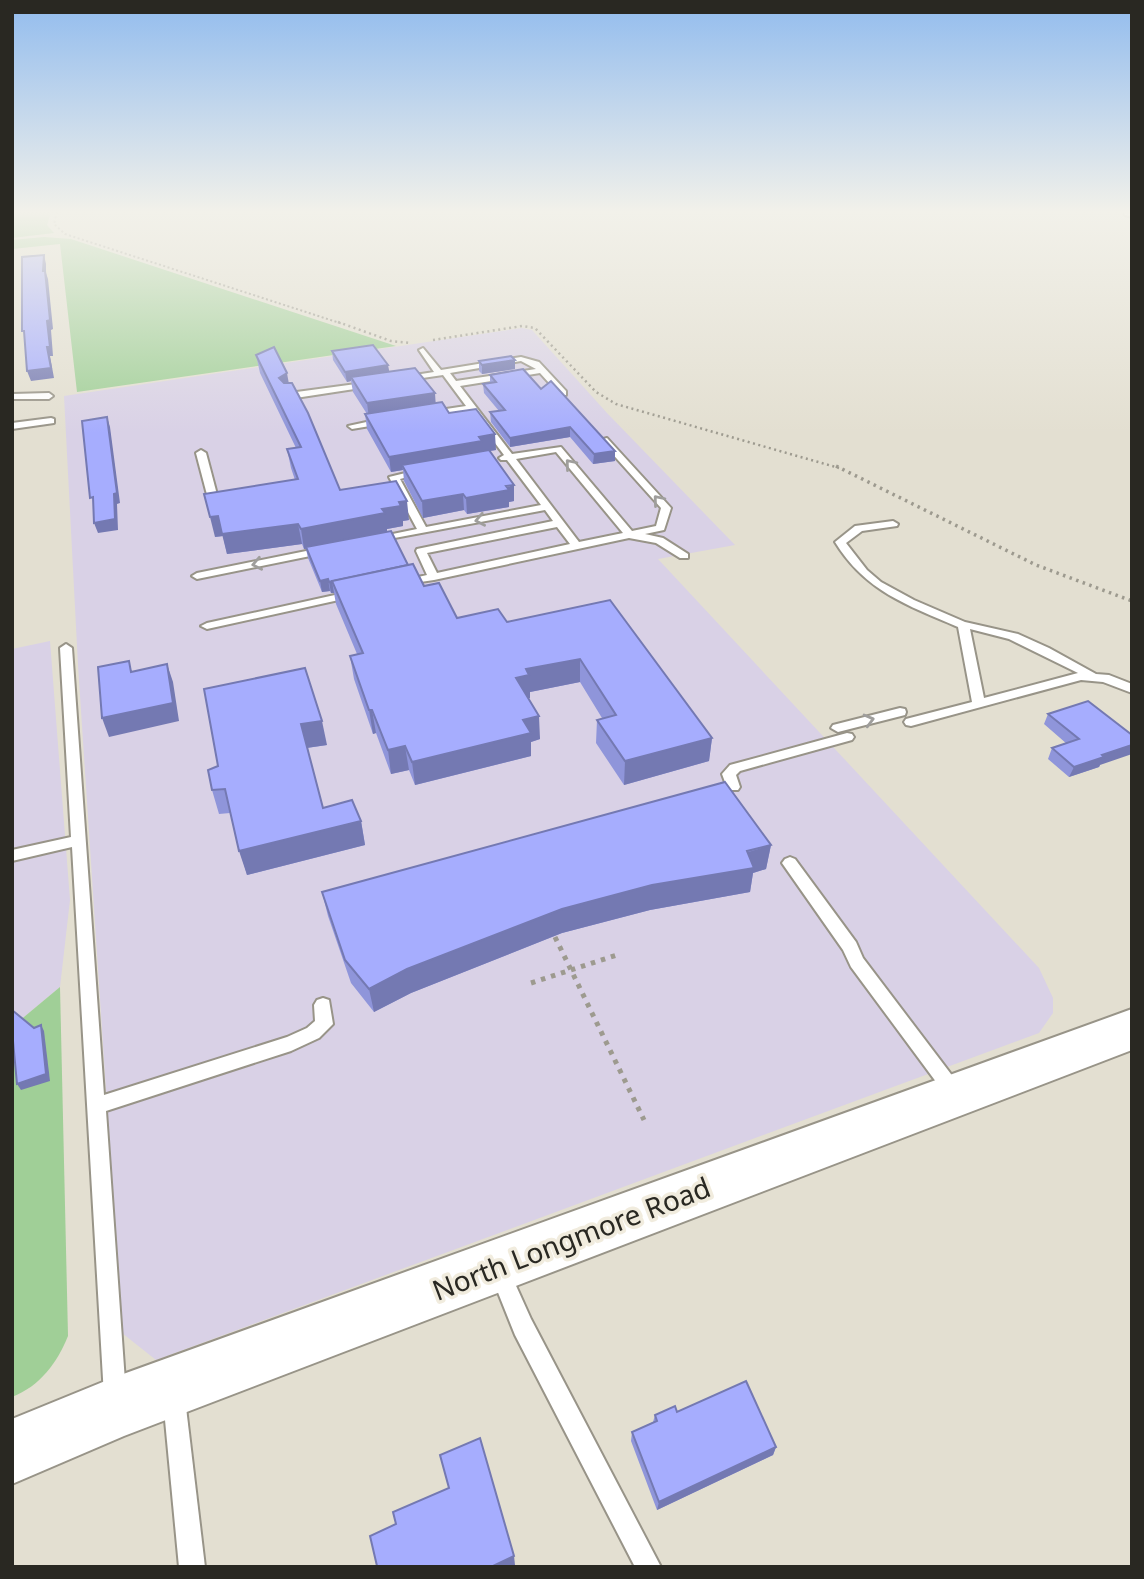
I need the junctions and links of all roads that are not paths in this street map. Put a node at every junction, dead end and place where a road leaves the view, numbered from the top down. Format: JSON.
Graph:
{"nodes":[{"id":1,"x":424,"y":345,"type":"road end"},
{"id":2,"x":542,"y":370,"type":"junction"},
{"id":3,"x":442,"y":373,"type":"junction"},
{"id":4,"x":398,"y":380,"type":"edge"},
{"id":5,"x":385,"y":382,"type":"edge"},
{"id":6,"x":455,"y":384,"type":"junction"},
{"id":7,"x":48,"y":396,"type":"dead end"},
{"id":8,"x":12,"y":397,"type":"edge"},
{"id":9,"x":289,"y":397,"type":"edge"},
{"id":10,"x":569,"y":400,"type":"edge"},
{"id":11,"x":473,"y":407,"type":"junction"},
{"id":12,"x":419,"y":416,"type":"edge"},
{"id":13,"x":392,"y":420,"type":"edge"},
{"id":14,"x":51,"y":421,"type":"dead end"},
{"id":15,"x":12,"y":426,"type":"edge"},
{"id":16,"x":352,"y":426,"type":"dead end"},
{"id":17,"x":595,"y":429,"type":"edge"},
{"id":18,"x":201,"y":453,"type":"dead end"},
{"id":19,"x":509,"y":457,"type":"junction"},
{"id":20,"x":497,"y":459,"type":"edge"},
{"id":21,"x":432,"y":471,"type":"edge"},
{"id":22,"x":215,"y":506,"type":"edge"},
{"id":23,"x":547,"y":506,"type":"junction"},
{"id":24,"x":559,"y":523,"type":"junction"},
{"id":25,"x":892,"y":524,"type":"dead end"},
{"id":26,"x":423,"y":531,"type":"junction"},
{"id":27,"x":631,"y":535,"type":"junction"},
{"id":28,"x":370,"y":541,"type":"edge"},
{"id":29,"x":577,"y":546,"type":"junction"},
{"id":30,"x":343,"y":547,"type":"edge"},
{"id":31,"x":684,"y":556,"type":"dead end"},
{"id":32,"x":197,"y":576,"type":"dead end"},
{"id":33,"x":434,"y":577,"type":"junction"},
{"id":34,"x":393,"y":585,"type":"edge"},
{"id":35,"x":366,"y":591,"type":"edge"},
{"id":36,"x":963,"y":625,"type":"junction"},
{"id":37,"x":207,"y":626,"type":"dead end"},
{"id":38,"x":66,"y":648,"type":"dead end"},
{"id":39,"x":1091,"y":675,"type":"junction"},
{"id":40,"x":1132,"y":689,"type":"edge"},
{"id":41,"x":978,"y":702,"type":"junction"},
{"id":42,"x":733,"y":787,"type":"dead end"},
{"id":43,"x":79,"y":840,"type":"junction"},
{"id":44,"x":12,"y":856,"type":"edge"},
{"id":45,"x":790,"y":863,"type":"dead end"},
{"id":46,"x":323,"y":1005,"type":"dead end"},
{"id":47,"x":1132,"y":1028,"type":"edge"},
{"id":48,"x":955,"y":1094,"type":"junction"},
{"id":49,"x":95,"y":1106,"type":"junction"},
{"id":50,"x":497,"y":1267,"type":"junction"},
{"id":51,"x":173,"y":1387,"type":"junction"},
{"id":52,"x":115,"y":1408,"type":"junction"},
{"id":53,"x":12,"y":1452,"type":"edge"},
{"id":54,"x":192,"y":1567,"type":"edge"},
{"id":55,"x":649,"y":1567,"type":"edge"}],
"edges":[{"from":1,"to":3,"type":"lane"},
{"from":2,"to":3,"type":"lane"},
{"from":2,"to":6,"type":"lane"},
{"from":2,"to":10,"type":"lane"},
{"from":3,"to":4,"type":"lane"},
{"from":3,"to":6,"type":"lane"},
{"from":5,"to":9,"type":"lane"},
{"from":6,"to":11,"type":"lane"},
{"from":7,"to":8,"type":"lane"},
{"from":11,"to":12,"type":"lane"},
{"from":11,"to":19,"type":"lane"},
{"from":13,"to":16,"type":"lane"},
{"from":14,"to":15,"type":"lane"},
{"from":27,"to":17,"type":"lane","one_way":true},
{"from":18,"to":22,"type":"lane"},
{"from":19,"to":20,"type":"lane"},
{"from":19,"to":23,"type":"lane"},
{"from":27,"to":19,"type":"lane","one_way":true},
{"from":21,"to":26,"type":"lane"},
{"from":23,"to":24,"type":"lane"},
{"from":23,"to":26,"type":"lane","one_way":true},
{"from":24,"to":29,"type":"lane"},
{"from":24,"to":33,"type":"lane"},
{"from":25,"to":36,"type":"lane"},
{"from":26,"to":28,"type":"lane"},
{"from":27,"to":29,"type":"lane"},
{"from":27,"to":31,"type":"lane"},
{"from":29,"to":33,"type":"lane"},
{"from":30,"to":32,"type":"lane","one_way":true},
{"from":33,"to":34,"type":"lane"},
{"from":35,"to":37,"type":"lane"},
{"from":36,"to":39,"type":"lane"},
{"from":36,"to":41,"type":"lane"},
{"from":38,"to":43,"type":"lane"},
{"from":39,"to":40,"type":"lane"},
{"from":39,"to":41,"type":"lane"},
{"from":42,"to":41,"type":"lane","one_way":true},
{"from":43,"to":44,"type":"lane"},
{"from":43,"to":49,"type":"lane"},
{"from":45,"to":48,"type":"lane"},
{"from":46,"to":49,"type":"lane"},
{"from":47,"to":48,"type":"street","name":"North Longmore Road"},
{"from":48,"to":50,"type":"street","name":"North Longmore Road"},
{"from":49,"to":52,"type":"lane"},
{"from":50,"to":51,"type":"street","name":"North Longmore Road"},
{"from":50,"to":55,"type":"lane"},
{"from":51,"to":52,"type":"street","name":"North Longmore Road"},
{"from":51,"to":54,"type":"lane"},
{"from":52,"to":53,"type":"street","name":"North Longmore Road"}]}
